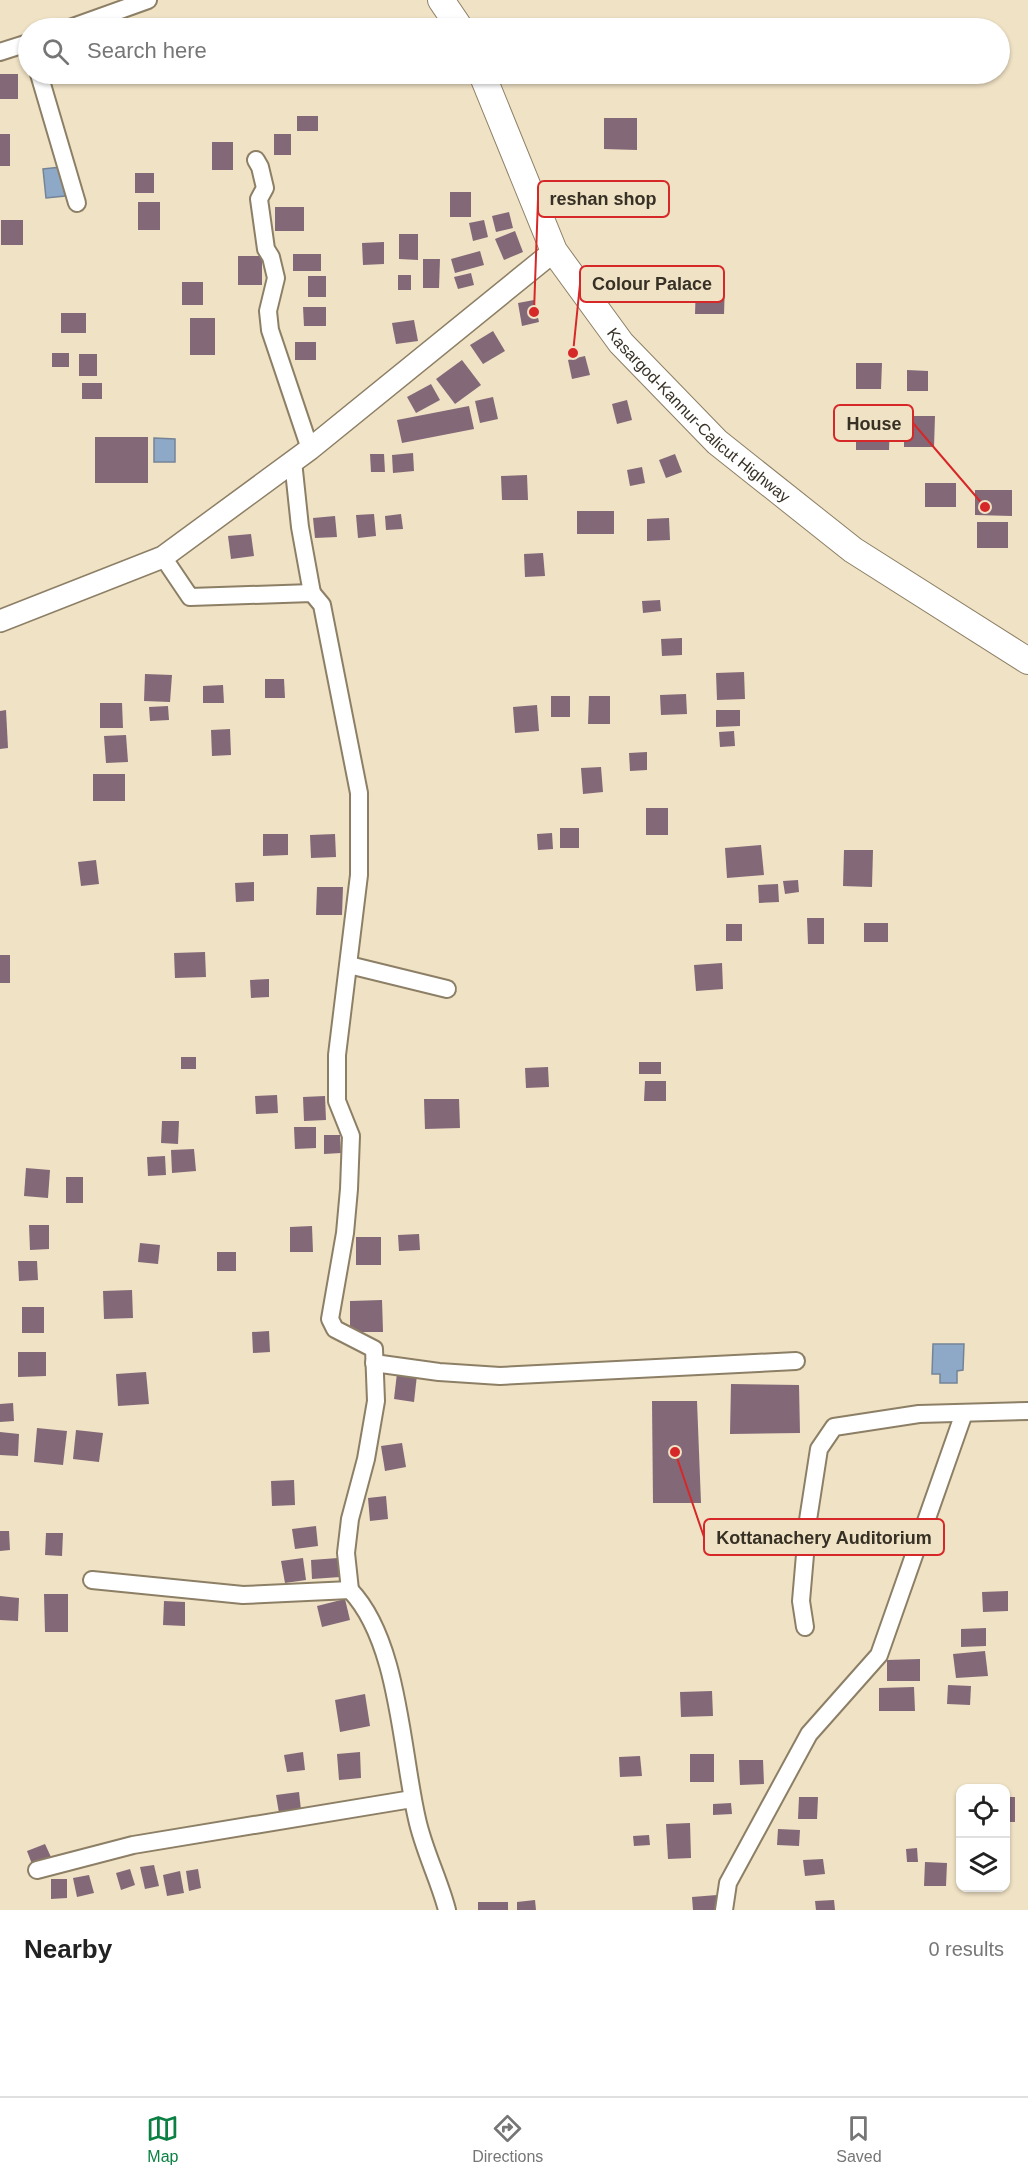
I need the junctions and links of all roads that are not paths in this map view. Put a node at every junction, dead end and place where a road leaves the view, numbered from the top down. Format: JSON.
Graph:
{"nodes":[{"id":1,"x":148,"y":0,"type":"edge"},
{"id":2,"x":441,"y":0,"type":"edge"},
{"id":3,"x":98,"y":18,"type":"edge"},
{"id":4,"x":453,"y":18,"type":"edge"},
{"id":5,"x":18,"y":46,"type":"edge"},
{"id":6,"x":0,"y":52,"type":"edge"},
{"id":7,"x":42,"y":84,"type":"edge"},
{"id":8,"x":486,"y":84,"type":"edge"},
{"id":9,"x":256,"y":160,"type":"dead end"},
{"id":10,"x":77,"y":203,"type":"dead end"},
{"id":11,"x":554,"y":251,"type":"junction"},
{"id":12,"x":302,"y":455,"type":"junction"},
{"id":13,"x":163,"y":557,"type":"junction"},
{"id":14,"x":312,"y":593,"type":"junction"},
{"id":15,"x":0,"y":621,"type":"edge"},
{"id":16,"x":1028,"y":661,"type":"edge"},
{"id":17,"x":349,"y":965,"type":"junction"},
{"id":18,"x":447,"y":989,"type":"dead end"},
{"id":19,"x":796,"y":1361,"type":"dead end"},
{"id":20,"x":374,"y":1363,"type":"junction"},
{"id":21,"x":1028,"y":1411,"type":"edge"},
{"id":22,"x":964,"y":1413,"type":"junction"},
{"id":23,"x":93,"y":1580,"type":"dead end"},
{"id":24,"x":350,"y":1590,"type":"junction"},
{"id":25,"x":805,"y":1627,"type":"dead end"},
{"id":26,"x":412,"y":1799,"type":"junction"},
{"id":27,"x":38,"y":1870,"type":"dead end"},
{"id":28,"x":447,"y":1910,"type":"edge"},
{"id":29,"x":724,"y":1910,"type":"edge"}],
"edges":[{"from":1,"to":3,"type":"street"},
{"from":2,"to":4,"type":"highway"},
{"from":5,"to":6,"type":"street"},
{"from":7,"to":10,"type":"street"},
{"from":8,"to":11,"type":"highway","name":"Kasargod-Kannur-Calicut Highway"},
{"from":9,"to":12,"type":"street"},
{"from":11,"to":12,"type":"main road"},
{"from":11,"to":16,"type":"highway","name":"Kasargod-Kannur-Calicut Highway"},
{"from":12,"to":13,"type":"main road"},
{"from":12,"to":14,"type":"street"},
{"from":13,"to":14,"type":"street"},
{"from":13,"to":15,"type":"main road"},
{"from":14,"to":17,"type":"street"},
{"from":17,"to":18,"type":"street"},
{"from":17,"to":20,"type":"street"},
{"from":19,"to":20,"type":"street"},
{"from":20,"to":24,"type":"street"},
{"from":21,"to":22,"type":"street"},
{"from":22,"to":25,"type":"street"},
{"from":22,"to":29,"type":"street"},
{"from":23,"to":24,"type":"street"},
{"from":24,"to":26,"type":"street"},
{"from":26,"to":27,"type":"street"},
{"from":26,"to":28,"type":"street"}]}
